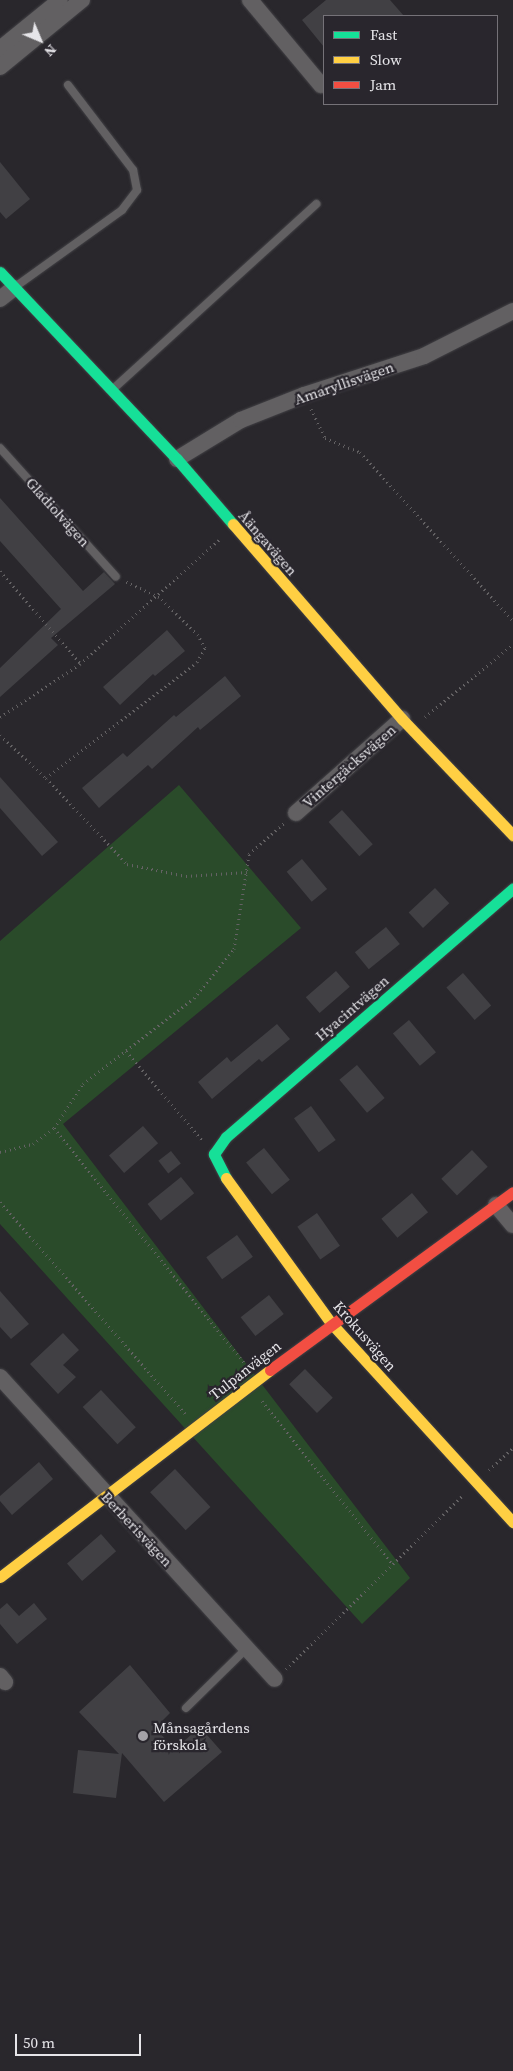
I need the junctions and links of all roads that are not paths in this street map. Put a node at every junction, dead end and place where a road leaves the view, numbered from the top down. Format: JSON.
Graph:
{"nodes":[{"id":1,"x":60,"y":0,"type":"edge"},
{"id":2,"x":82,"y":0,"type":"edge"},
{"id":3,"x":257,"y":2,"type":"edge"},
{"id":4,"x":0,"y":49,"type":"edge"},
{"id":5,"x":0,"y":67,"type":"edge"},
{"id":6,"x":68,"y":85,"type":"dead end"},
{"id":7,"x":321,"y":86,"type":"dead end"},
{"id":8,"x":316,"y":204,"type":"dead end"},
{"id":9,"x":0,"y":272,"type":"edge"},
{"id":10,"x":14,"y":288,"type":"junction"},
{"id":11,"x":0,"y":299,"type":"edge"},
{"id":12,"x":513,"y":311,"type":"edge"},
{"id":13,"x":112,"y":391,"type":"junction"},
{"id":14,"x":0,"y":448,"type":"edge"},
{"id":15,"x":177,"y":459,"type":"junction"},
{"id":16,"x":116,"y":576,"type":"road end"},
{"id":17,"x":407,"y":724,"type":"junction"},
{"id":18,"x":296,"y":813,"type":"road end"},
{"id":19,"x":513,"y":835,"type":"edge"},
{"id":20,"x":513,"y":888,"type":"edge"},
{"id":21,"x":214,"y":1154,"type":"joint"},
{"id":22,"x":513,"y":1192,"type":"edge"},
{"id":23,"x":496,"y":1205,"type":"junction"},
{"id":24,"x":513,"y":1225,"type":"edge"},
{"id":25,"x":331,"y":1323,"type":"junction"},
{"id":26,"x":0,"y":1377,"type":"edge"},
{"id":27,"x":107,"y":1497,"type":"junction"},
{"id":28,"x":513,"y":1522,"type":"edge"},
{"id":29,"x":0,"y":1577,"type":"edge"},
{"id":30,"x":247,"y":1648,"type":"junction"},
{"id":31,"x":275,"y":1679,"type":"road end"},
{"id":32,"x":186,"y":1708,"type":"dead end"}],
"edges":[{"from":1,"to":4,"type":"street"},
{"from":2,"to":5,"type":"street"},
{"from":3,"to":7,"type":"street"},
{"from":6,"to":10,"type":"lane"},
{"from":8,"to":13,"type":"lane"},
{"from":9,"to":10,"type":"street","name":"Åängavägen"},
{"from":10,"to":11,"type":"street"},
{"from":10,"to":13,"type":"street","name":"Åängavägen"},
{"from":12,"to":15,"type":"street","name":"Amaryllisvägen"},
{"from":13,"to":15,"type":"street","name":"Åängavägen"},
{"from":14,"to":16,"type":"lane","name":"Gladiolvägen"},
{"from":15,"to":17,"type":"street","name":"Åängavägen"},
{"from":17,"to":18,"type":"street","name":"Vintergäcksvägen"},
{"from":17,"to":19,"type":"street","name":"Åängavägen"},
{"from":20,"to":21,"type":"street","name":"Hyacintvägen"},
{"from":21,"to":25,"type":"street","name":"Krokusvägen"},
{"from":22,"to":23,"type":"street","name":"Tulpanvägen"},
{"from":23,"to":24,"type":"street"},
{"from":23,"to":25,"type":"street","name":"Tulpanvägen"},
{"from":25,"to":27,"type":"street","name":"Tulpanvägen"},
{"from":25,"to":28,"type":"street","name":"Krokusvägen"},
{"from":26,"to":27,"type":"street","name":"Berberisvägen"},
{"from":27,"to":29,"type":"street","name":"Tulpanvägen"},
{"from":27,"to":30,"type":"street","name":"Berberisvägen"},
{"from":30,"to":31,"type":"street","name":"Berberisvägen"},
{"from":30,"to":32,"type":"lane"}]}
